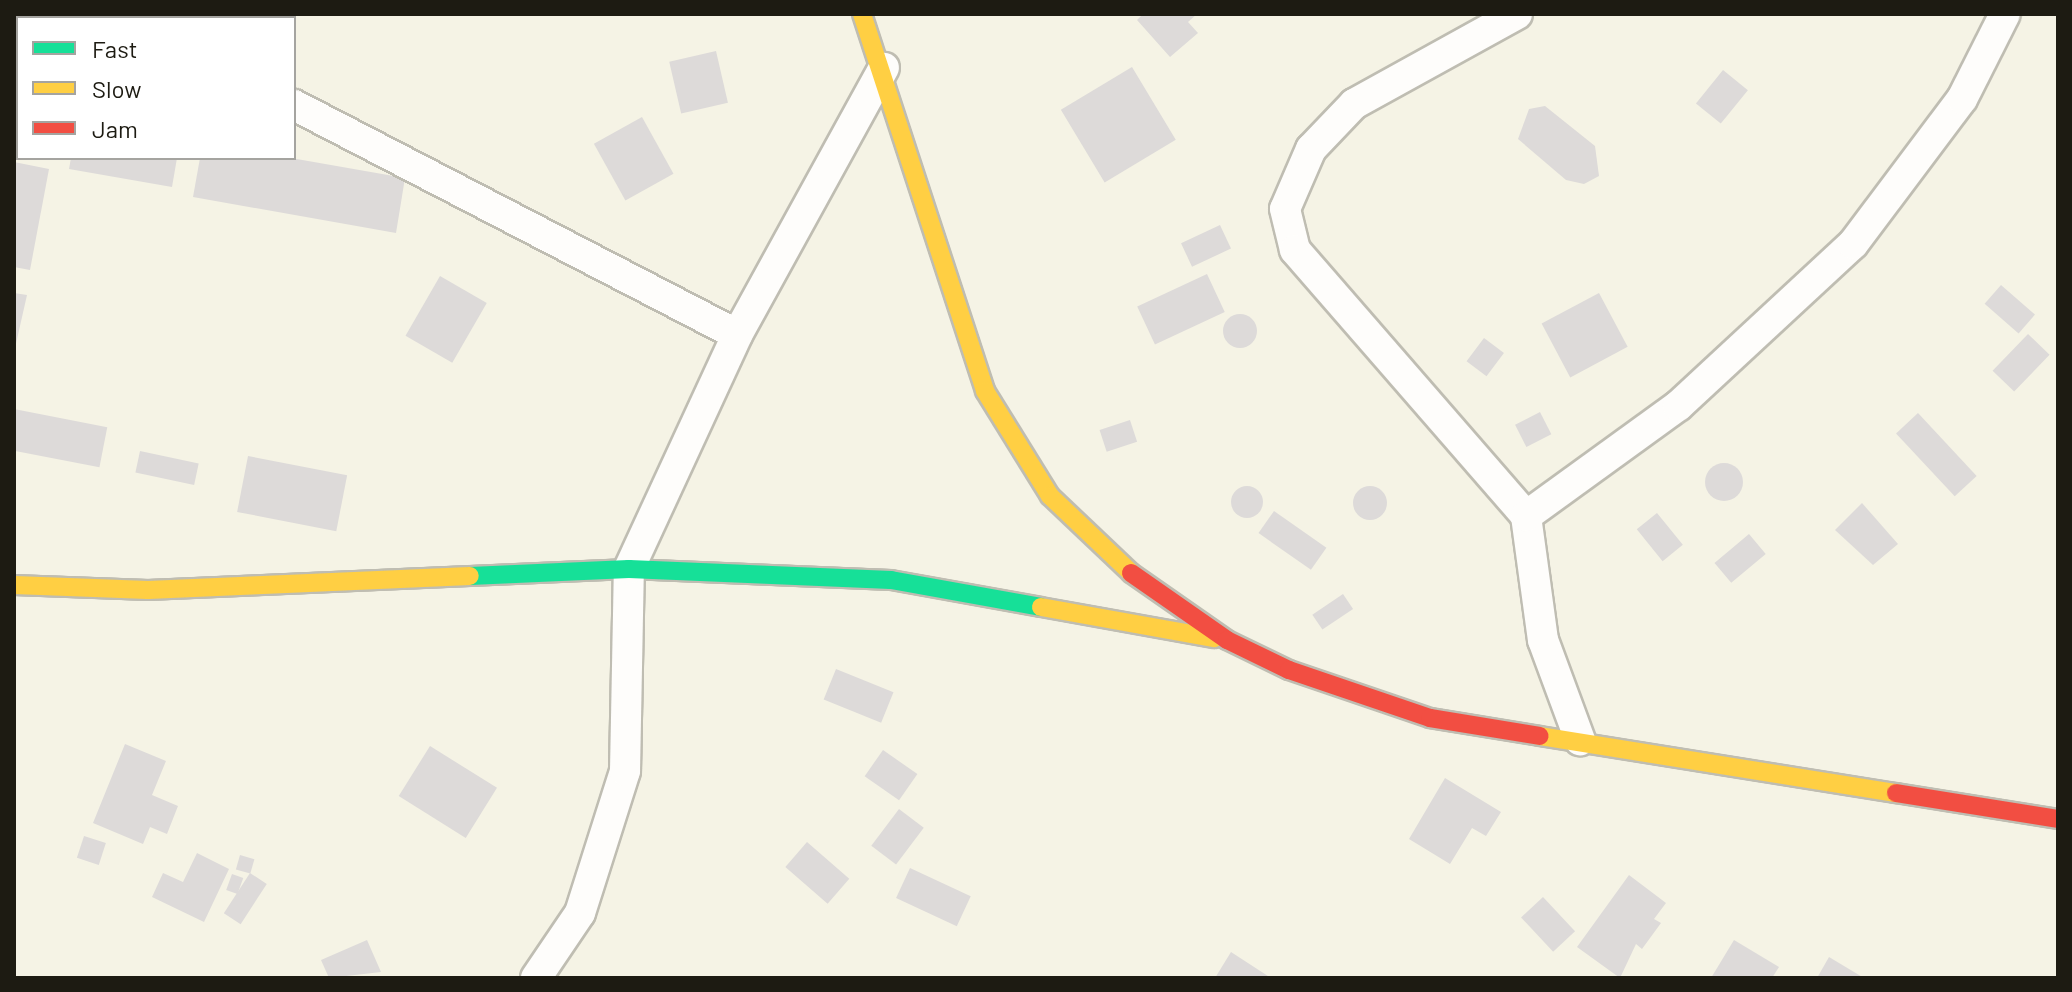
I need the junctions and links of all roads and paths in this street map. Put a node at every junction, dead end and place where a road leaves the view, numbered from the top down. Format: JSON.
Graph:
{"nodes":[{"id":1,"x":862,"y":14,"type":"edge"},
{"id":2,"x":1517,"y":14,"type":"edge"},
{"id":3,"x":2005,"y":14,"type":"edge"},
{"id":4,"x":884,"y":68,"type":"junction"},
{"id":5,"x":296,"y":106,"type":"edge"},
{"id":6,"x":737,"y":335,"type":"junction"},
{"id":7,"x":1526,"y":516,"type":"junction"},
{"id":8,"x":629,"y":569,"type":"junction"},
{"id":9,"x":14,"y":585,"type":"edge"},
{"id":10,"x":1227,"y":640,"type":"junction"},
{"id":11,"x":1580,"y":740,"type":"junction"},
{"id":12,"x":2058,"y":819,"type":"edge"},
{"id":13,"x":536,"y":978,"type":"edge"}],
"edges":[{"from":1,"to":4,"type":"street"},
{"from":2,"to":7,"type":"street"},
{"from":3,"to":7,"type":"street"},
{"from":4,"to":6,"type":"street"},
{"from":4,"to":10,"type":"street"},
{"from":5,"to":6,"type":"street"},
{"from":6,"to":8,"type":"street"},
{"from":7,"to":11,"type":"street"},
{"from":8,"to":9,"type":"street"},
{"from":8,"to":10,"type":"street"},
{"from":8,"to":13,"type":"street"},
{"from":10,"to":11,"type":"street"},
{"from":11,"to":12,"type":"street"}]}
